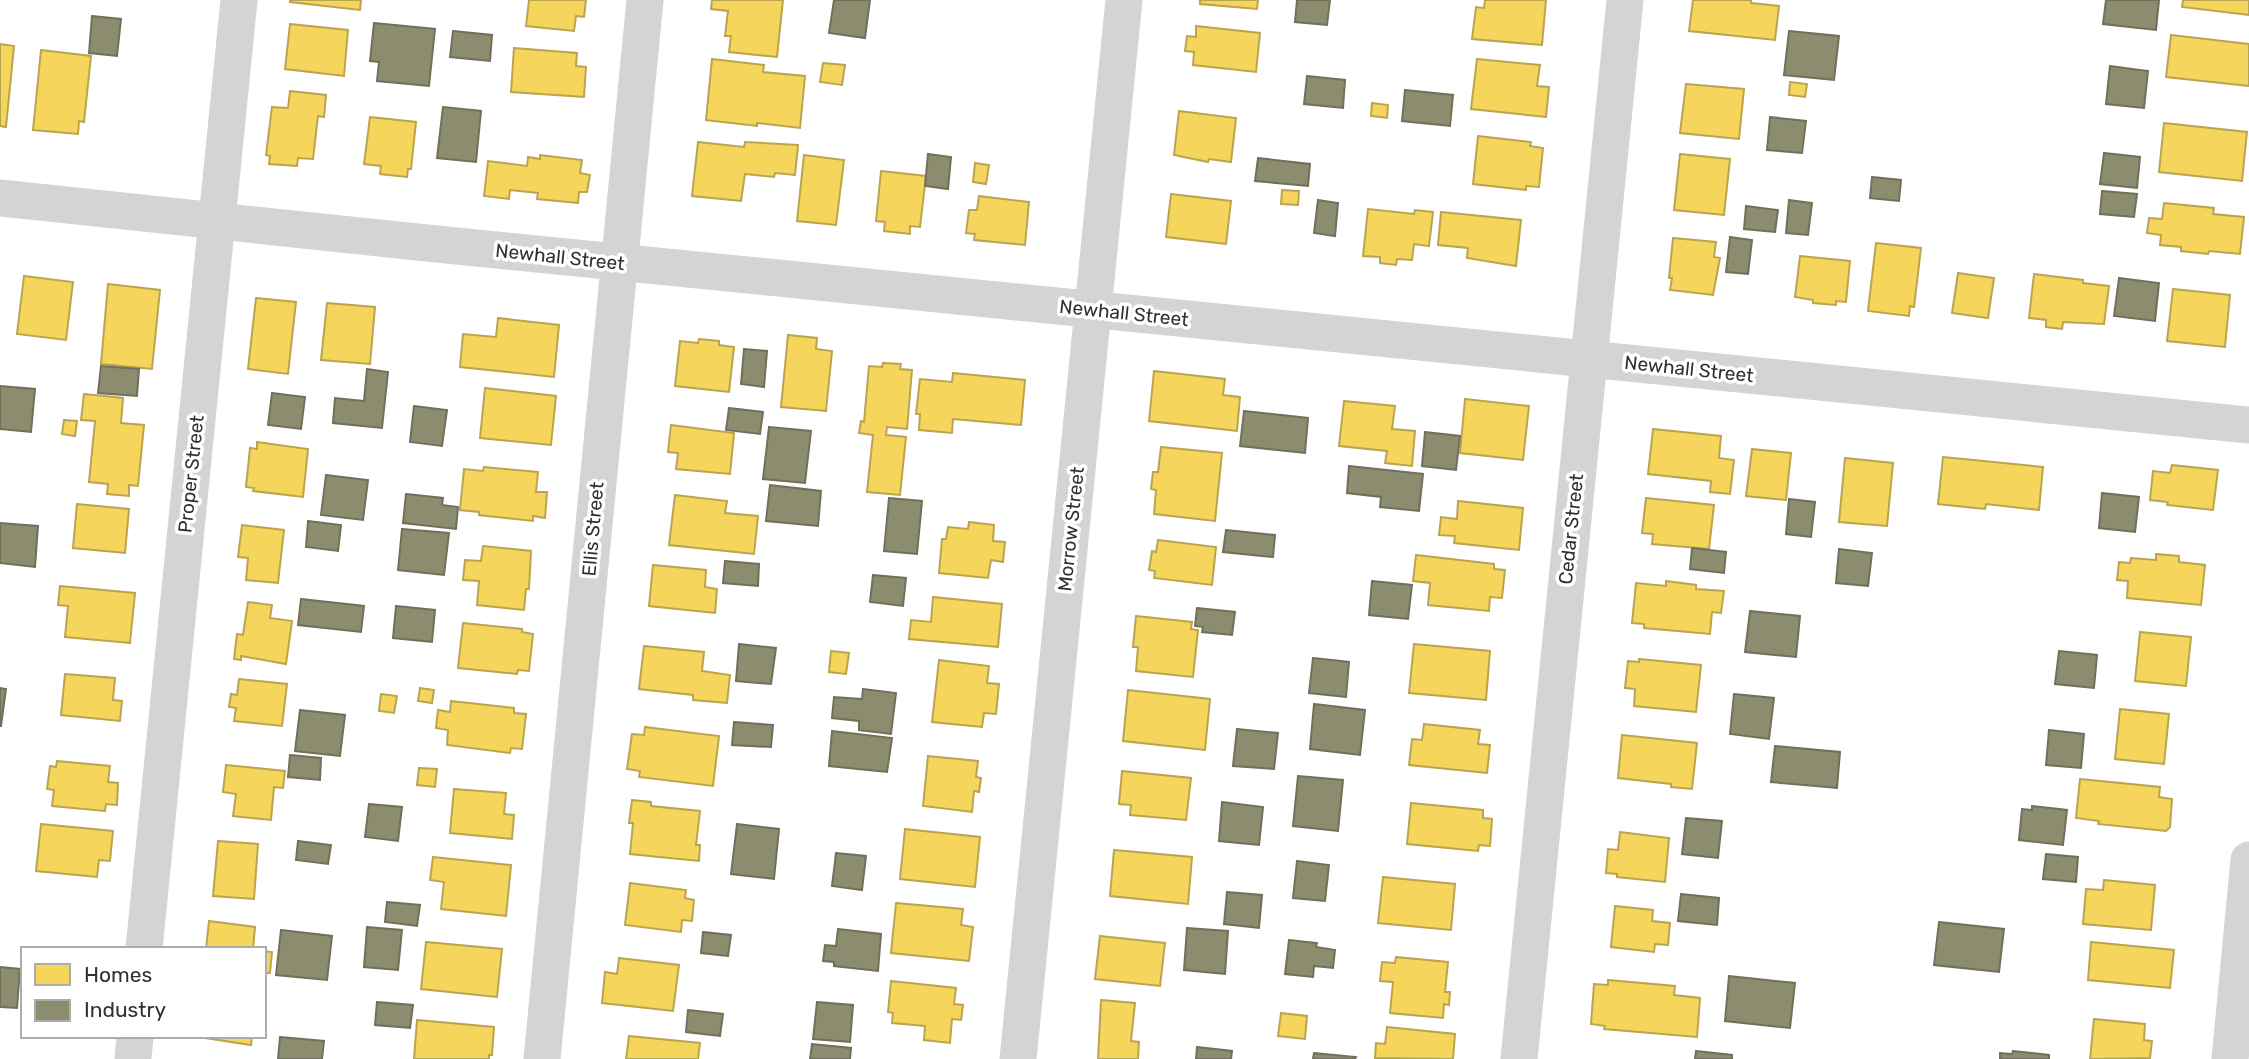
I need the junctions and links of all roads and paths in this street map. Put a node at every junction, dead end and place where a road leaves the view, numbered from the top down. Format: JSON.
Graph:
{"nodes":[{"id":1,"x":239,"y":0,"type":"edge"},
{"id":2,"x":645,"y":0,"type":"edge"},
{"id":3,"x":1124,"y":0,"type":"edge"},
{"id":4,"x":1625,"y":0,"type":"edge"},
{"id":5,"x":0,"y":198,"type":"edge"},
{"id":6,"x":216,"y":222,"type":"junction"},
{"id":7,"x":619,"y":262,"type":"junction"},
{"id":8,"x":1093,"y":310,"type":"junction"},
{"id":9,"x":1588,"y":359,"type":"junction"},
{"id":10,"x":2249,"y":425,"type":"edge"},
{"id":11,"x":2249,"y":860,"type":"edge"},
{"id":12,"x":144,"y":947,"type":"edge"},
{"id":13,"x":135,"y":1038,"type":"edge"},
{"id":14,"x":133,"y":1059,"type":"edge"},
{"id":15,"x":542,"y":1059,"type":"edge"},
{"id":16,"x":1018,"y":1059,"type":"edge"},
{"id":17,"x":1519,"y":1059,"type":"edge"},
{"id":18,"x":2230,"y":1059,"type":"edge"}],
"edges":[{"from":1,"to":6,"type":"street","name":"Proper Street"},
{"from":2,"to":7,"type":"street","name":"Ellis Street"},
{"from":3,"to":8,"type":"street","name":"Morrow Street"},
{"from":4,"to":9,"type":"street","name":"Cedar Street"},
{"from":5,"to":6,"type":"street","name":"Newhall Street"},
{"from":6,"to":7,"type":"street","name":"Newhall Street"},
{"from":6,"to":12,"type":"street","name":"Proper Street"},
{"from":7,"to":8,"type":"street","name":"Newhall Street"},
{"from":7,"to":15,"type":"street","name":"Ellis Street"},
{"from":8,"to":9,"type":"street","name":"Newhall Street"},
{"from":8,"to":16,"type":"street","name":"Morrow Street"},
{"from":9,"to":10,"type":"street","name":"Newhall Street"},
{"from":9,"to":17,"type":"street","name":"Cedar Street"},
{"from":11,"to":18,"type":"street"},
{"from":13,"to":14,"type":"street"}]}
